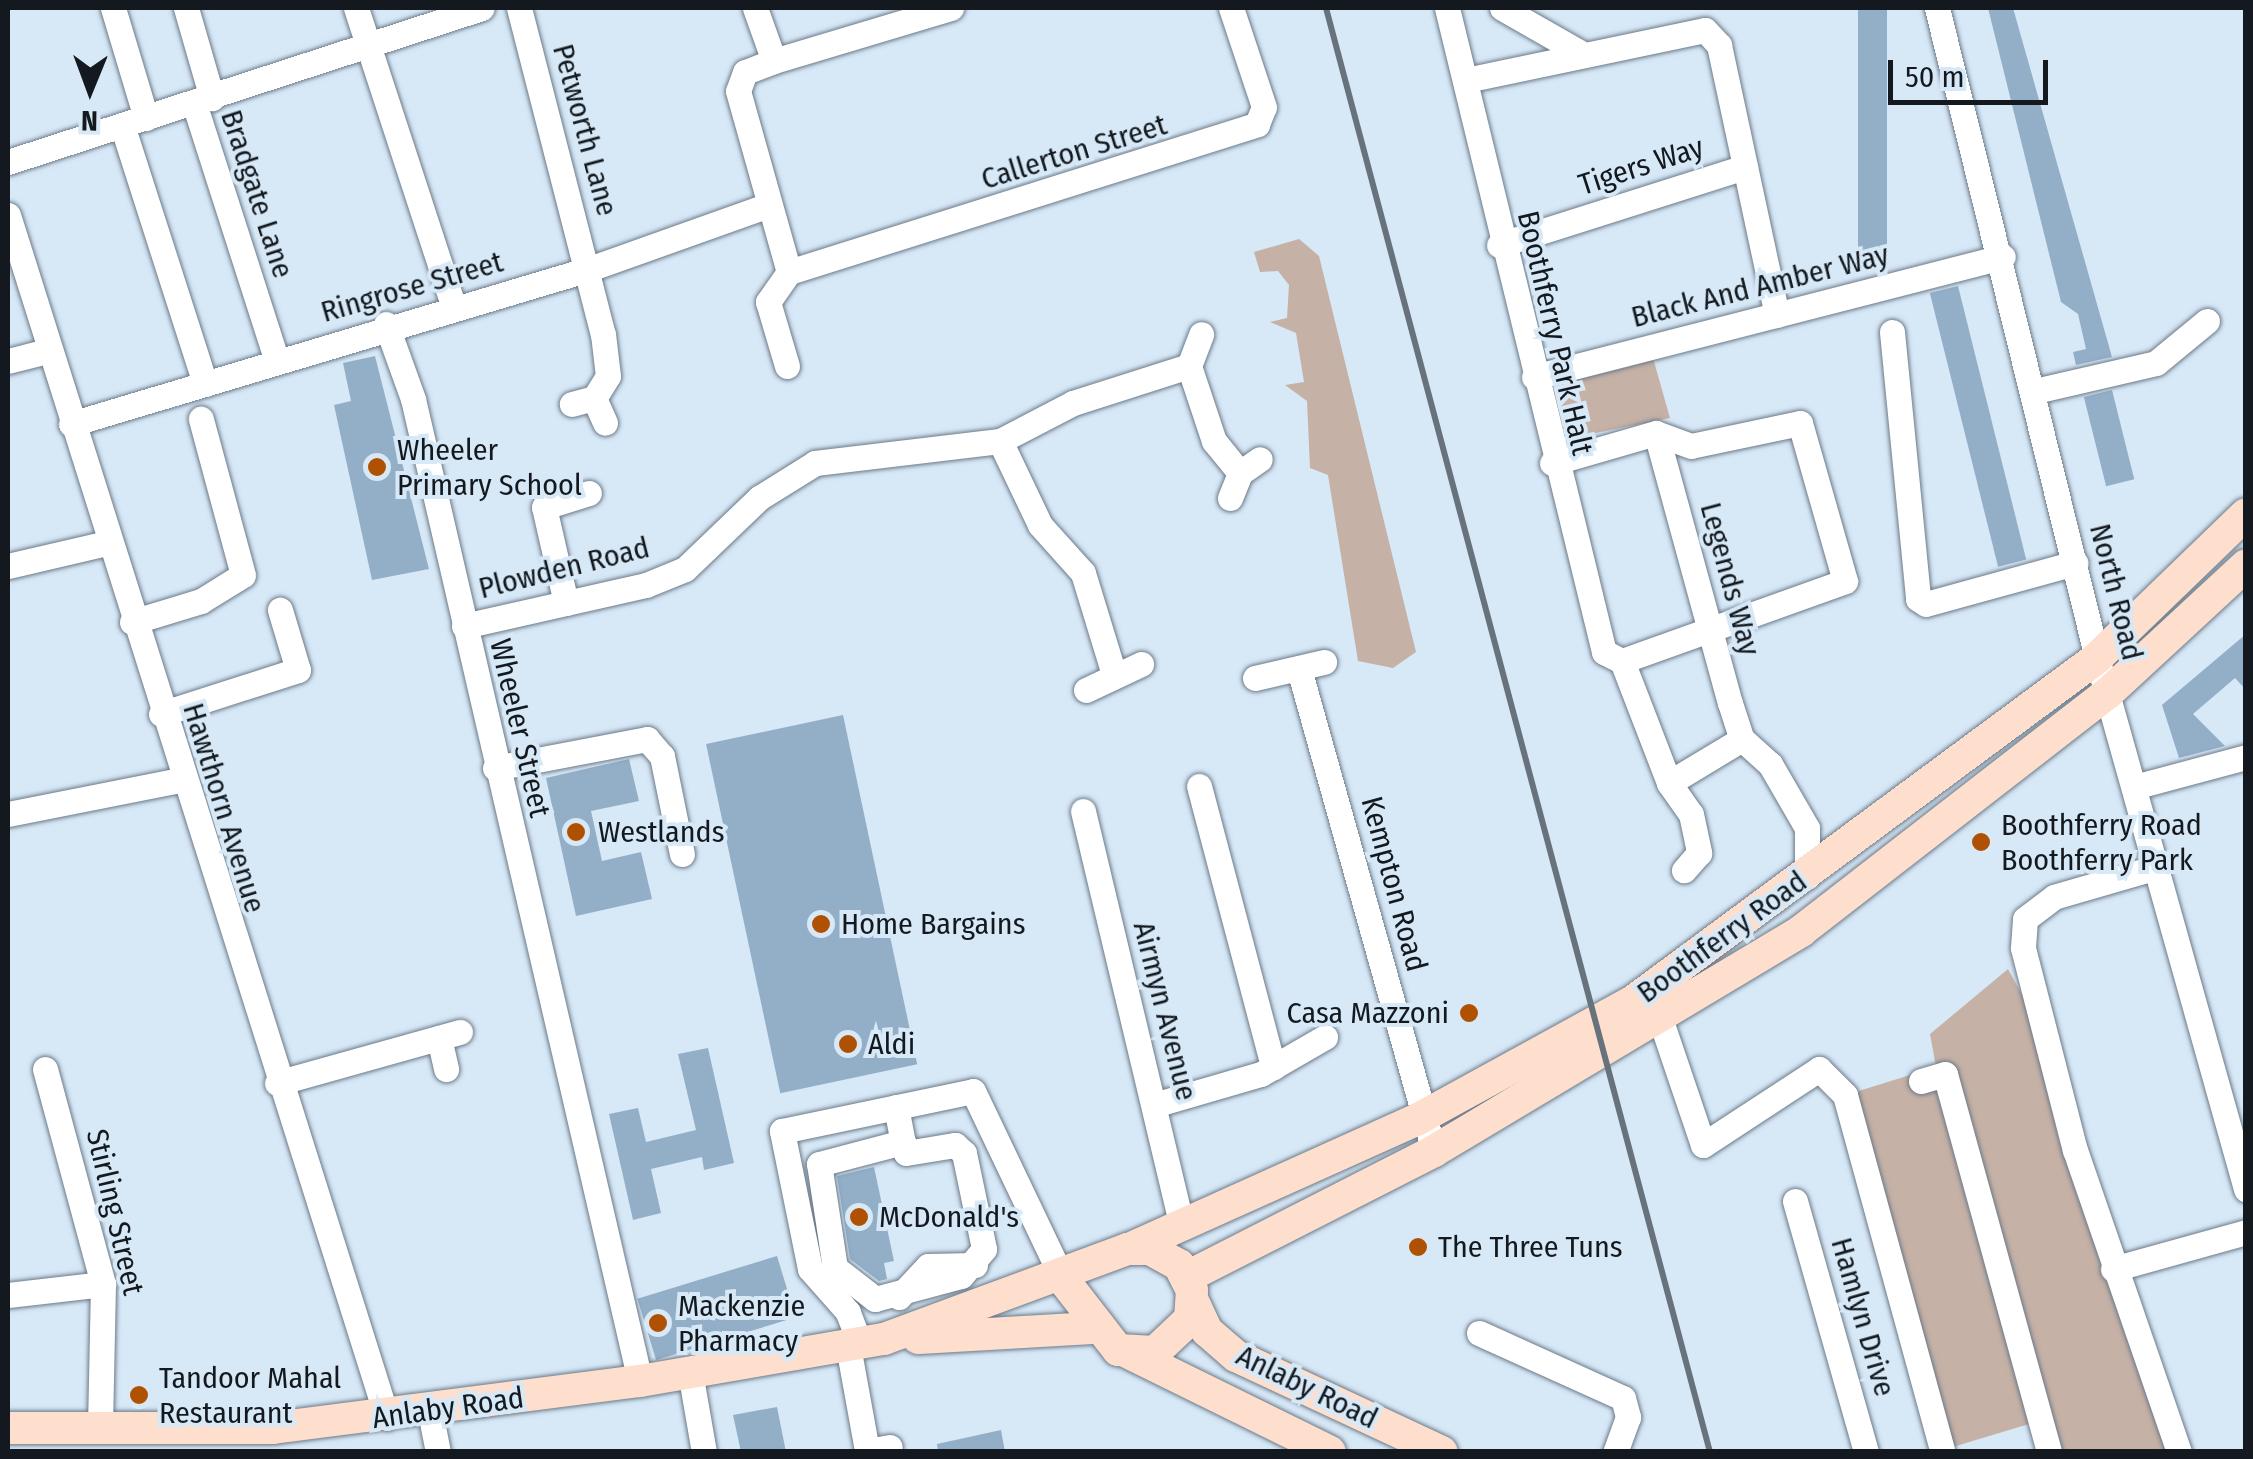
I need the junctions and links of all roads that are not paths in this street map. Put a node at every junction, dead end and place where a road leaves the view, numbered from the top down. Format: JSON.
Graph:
{"nodes":[{"id":1,"x":113,"y":8,"type":"edge"},
{"id":2,"x":186,"y":8,"type":"edge"},
{"id":3,"x":356,"y":8,"type":"edge"},
{"id":4,"x":482,"y":8,"type":"edge"},
{"id":5,"x":519,"y":8,"type":"edge"},
{"id":6,"x":755,"y":8,"type":"edge"},
{"id":7,"x":952,"y":8,"type":"edge"},
{"id":8,"x":1232,"y":8,"type":"edge"},
{"id":9,"x":1447,"y":8,"type":"edge"},
{"id":10,"x":1502,"y":8,"type":"edge"},
{"id":11,"x":1938,"y":8,"type":"edge"},
{"id":12,"x":367,"y":46,"type":"junction"},
{"id":13,"x":1578,"y":52,"type":"junction"},
{"id":14,"x":774,"y":61,"type":"junction"},
{"id":15,"x":1466,"y":80,"type":"junction"},
{"id":16,"x":203,"y":100,"type":"junction"},
{"id":17,"x":134,"y":122,"type":"junction"},
{"id":18,"x":8,"y":162,"type":"edge"},
{"id":19,"x":1745,"y":167,"type":"junction"},
{"id":20,"x":769,"y":205,"type":"junction"},
{"id":21,"x":8,"y":215,"type":"edge"},
{"id":22,"x":1500,"y":245,"type":"junction"},
{"id":23,"x":2003,"y":258,"type":"junction"},
{"id":24,"x":589,"y":269,"type":"junction"},
{"id":25,"x":790,"y":272,"type":"junction"},
{"id":26,"x":454,"y":307,"type":"junction"},
{"id":27,"x":1776,"y":315,"type":"junction"},
{"id":28,"x":2207,"y":321,"type":"dead end"},
{"id":29,"x":386,"y":324,"type":"junction"},
{"id":30,"x":1892,"y":332,"type":"dead end"},
{"id":31,"x":1202,"y":334,"type":"dead end"},
{"id":32,"x":48,"y":351,"type":"junction"},
{"id":33,"x":8,"y":361,"type":"edge"},
{"id":34,"x":277,"y":362,"type":"junction"},
{"id":35,"x":787,"y":366,"type":"dead end"},
{"id":36,"x":1189,"y":366,"type":"junction"},
{"id":37,"x":1534,"y":378,"type":"junction"},
{"id":38,"x":204,"y":384,"type":"junction"},
{"id":39,"x":2035,"y":391,"type":"junction"},
{"id":40,"x":200,"y":419,"type":"dead end"},
{"id":41,"x":604,"y":423,"type":"dead end"},
{"id":42,"x":71,"y":424,"type":"junction"},
{"id":43,"x":1656,"y":433,"type":"junction"},
{"id":44,"x":1000,"y":441,"type":"junction"},
{"id":45,"x":1552,"y":463,"type":"junction"},
{"id":46,"x":589,"y":494,"type":"dead end"},
{"id":47,"x":1230,"y":498,"type":"dead end"},
{"id":48,"x":2246,"y":514,"type":"edge"},
{"id":49,"x":108,"y":544,"type":"junction"},
{"id":50,"x":2075,"y":563,"type":"junction"},
{"id":51,"x":2246,"y":565,"type":"edge"},
{"id":52,"x":8,"y":566,"type":"edge"},
{"id":53,"x":566,"y":603,"type":"junction"},
{"id":54,"x":280,"y":610,"type":"dead end"},
{"id":55,"x":132,"y":622,"type":"junction"},
{"id":56,"x":1709,"y":624,"type":"junction"},
{"id":57,"x":464,"y":626,"type":"junction"},
{"id":58,"x":2098,"y":658,"type":"junction"},
{"id":59,"x":1622,"y":661,"type":"junction"},
{"id":60,"x":1141,"y":664,"type":"dead end"},
{"id":61,"x":1112,"y":671,"type":"junction"},
{"id":62,"x":1254,"y":678,"type":"dead end"},
{"id":63,"x":1086,"y":690,"type":"dead end"},
{"id":64,"x":2108,"y":693,"type":"junction"},
{"id":65,"x":161,"y":714,"type":"junction"},
{"id":66,"x":1742,"y":739,"type":"junction"},
{"id":67,"x":2246,"y":757,"type":"edge"},
{"id":68,"x":495,"y":768,"type":"junction"},
{"id":69,"x":179,"y":780,"type":"junction"},
{"id":70,"x":1669,"y":783,"type":"junction"},
{"id":71,"x":1200,"y":786,"type":"dead end"},
{"id":72,"x":2134,"y":787,"type":"junction"},
{"id":73,"x":1082,"y":811,"type":"dead end"},
{"id":74,"x":8,"y":814,"type":"edge"},
{"id":75,"x":1806,"y":828,"type":"junction"},
{"id":76,"x":1849,"y":844,"type":"junction"},
{"id":77,"x":682,"y":854,"type":"dead end"},
{"id":78,"x":2157,"y":867,"type":"junction"},
{"id":79,"x":1680,"y":873,"type":"dead end"},
{"id":80,"x":1807,"y":876,"type":"junction"},
{"id":81,"x":1661,"y":1022,"type":"junction"},
{"id":82,"x":1325,"y":1036,"type":"dead end"},
{"id":83,"x":1273,"y":1066,"type":"junction"},
{"id":84,"x":446,"y":1069,"type":"dead end"},
{"id":85,"x":45,"y":1070,"type":"dead end"},
{"id":86,"x":1921,"y":1081,"type":"dead end"},
{"id":87,"x":277,"y":1083,"type":"junction"},
{"id":88,"x":1154,"y":1106,"type":"junction"},
{"id":89,"x":896,"y":1107,"type":"junction"},
{"id":90,"x":1418,"y":1119,"type":"junction"},
{"id":91,"x":904,"y":1148,"type":"junction"},
{"id":92,"x":1434,"y":1151,"type":"junction"},
{"id":93,"x":2243,"y":1162,"type":"edge"},
{"id":94,"x":2246,"y":1189,"type":"edge"},
{"id":95,"x":1795,"y":1202,"type":"dead end"},
{"id":96,"x":1182,"y":1228,"type":"junction"},
{"id":97,"x":2246,"y":1232,"type":"edge"},
{"id":98,"x":1117,"y":1254,"type":"junction"},
{"id":99,"x":2113,"y":1268,"type":"junction"},
{"id":100,"x":1062,"y":1278,"type":"junction"},
{"id":101,"x":103,"y":1284,"type":"junction"},
{"id":102,"x":1190,"y":1289,"type":"junction"},
{"id":103,"x":8,"y":1295,"type":"edge"},
{"id":104,"x":1094,"y":1328,"type":"junction"},
{"id":105,"x":1479,"y":1333,"type":"dead end"},
{"id":106,"x":864,"y":1343,"type":"junction"},
{"id":107,"x":1130,"y":1353,"type":"junction"},
{"id":108,"x":1236,"y":1356,"type":"junction"},
{"id":109,"x":690,"y":1372,"type":"junction"},
{"id":110,"x":640,"y":1382,"type":"junction"},
{"id":111,"x":1219,"y":1396,"type":"junction"},
{"id":112,"x":430,"y":1412,"type":"junction"},
{"id":113,"x":387,"y":1418,"type":"junction"},
{"id":114,"x":8,"y":1428,"type":"edge"},
{"id":115,"x":100,"y":1432,"type":"junction"},
{"id":116,"x":170,"y":1443,"type":"edge"},
{"id":117,"x":1294,"y":1445,"type":"edge"},
{"id":118,"x":890,"y":1447,"type":"dead end"},
{"id":119,"x":1942,"y":1450,"type":"edge"},
{"id":120,"x":438,"y":1452,"type":"edge"},
{"id":121,"x":704,"y":1452,"type":"edge"},
{"id":122,"x":1330,"y":1452,"type":"edge"},
{"id":123,"x":1442,"y":1452,"type":"edge"},
{"id":124,"x":1615,"y":1452,"type":"edge"},
{"id":125,"x":1866,"y":1452,"type":"edge"},
{"id":126,"x":2050,"y":1452,"type":"edge"},
{"id":127,"x":2179,"y":1452,"type":"edge"}],
"edges":[{"from":1,"to":17,"type":"street"},
{"from":2,"to":16,"type":"street","name":"Bradgate Lane"},
{"from":3,"to":12,"type":"street"},
{"from":4,"to":12,"type":"street"},
{"from":5,"to":24,"type":"street","name":"Petworth Lane"},
{"from":6,"to":14,"type":"street"},
{"from":7,"to":14,"type":"street"},
{"from":8,"to":25,"type":"street","name":"Callerton Street"},
{"from":9,"to":15,"type":"street","name":"Boothferry Park Halt"},
{"from":10,"to":13,"type":"street"},
{"from":11,"to":23,"type":"street","name":"North Road"},
{"from":12,"to":16,"type":"street"},
{"from":12,"to":26,"type":"street"},
{"from":13,"to":15,"type":"street"},
{"from":13,"to":19,"type":"street"},
{"from":14,"to":20,"type":"street"},
{"from":15,"to":22,"type":"street","name":"Boothferry Park Halt"},
{"from":16,"to":17,"type":"street"},
{"from":16,"to":34,"type":"street","name":"Bradgate Lane"},
{"from":17,"to":18,"type":"street"},
{"from":17,"to":38,"type":"street"},
{"from":19,"to":22,"type":"street","name":"Tigers Way"},
{"from":19,"to":27,"type":"street"},
{"from":20,"to":24,"type":"street","name":"Ringrose Street"},
{"from":20,"to":25,"type":"street"},
{"from":21,"to":32,"type":"street","name":"Hawthorn Avenue"},
{"from":22,"to":37,"type":"street","name":"Boothferry Park Halt"},
{"from":23,"to":27,"type":"street","name":"Black And Amber Way"},
{"from":23,"to":39,"type":"street","name":"North Road"},
{"from":24,"to":26,"type":"street","name":"Ringrose Street"},
{"from":24,"to":41,"type":"street","name":"Petworth Lane"},
{"from":25,"to":35,"type":"street"},
{"from":26,"to":29,"type":"street","name":"Ringrose Street"},
{"from":27,"to":37,"type":"street","name":"Black And Amber Way"},
{"from":28,"to":39,"type":"street"},
{"from":29,"to":34,"type":"street","name":"Ringrose Street"},
{"from":29,"to":57,"type":"street","name":"Wheeler Street"},
{"from":30,"to":50,"type":"street"},
{"from":31,"to":36,"type":"street"},
{"from":32,"to":33,"type":"street"},
{"from":32,"to":42,"type":"street","name":"Hawthorn Avenue"},
{"from":34,"to":38,"type":"street","name":"Ringrose Street"},
{"from":36,"to":44,"type":"street","name":"Plowden Road"},
{"from":36,"to":47,"type":"street"},
{"from":37,"to":45,"type":"street","name":"Boothferry Park Halt"},
{"from":38,"to":42,"type":"street","name":"Ringrose Street"},
{"from":39,"to":50,"type":"street","name":"North Road"},
{"from":40,"to":55,"type":"street"},
{"from":42,"to":49,"type":"street","name":"Hawthorn Avenue"},
{"from":43,"to":45,"type":"street"},
{"from":43,"to":56,"type":"street","name":"Legends Way"},
{"from":43,"to":56,"type":"street"},
{"from":44,"to":53,"type":"street","name":"Plowden Road"},
{"from":44,"to":61,"type":"street"},
{"from":45,"to":59,"type":"street","name":"Boothferry Park Halt"},
{"from":46,"to":53,"type":"street"},
{"from":48,"to":58,"type":"main road","name":"Boothferry Road"},
{"from":49,"to":52,"type":"street"},
{"from":49,"to":55,"type":"street","name":"Hawthorn Avenue"},
{"from":50,"to":58,"type":"street","name":"North Road"},
{"from":51,"to":64,"type":"main road","name":"Boothferry Road"},
{"from":53,"to":57,"type":"street","name":"Plowden Road"},
{"from":54,"to":65,"type":"street"},
{"from":55,"to":65,"type":"street","name":"Hawthorn Avenue"},
{"from":56,"to":59,"type":"street"},
{"from":56,"to":66,"type":"street","name":"Legends Way"},
{"from":57,"to":68,"type":"street","name":"Wheeler Street"},
{"from":58,"to":64,"type":"street","name":"North Road"},
{"from":58,"to":76,"type":"main road","name":"Boothferry Road"},
{"from":59,"to":70,"type":"street","name":"Boothferry Park Halt"},
{"from":60,"to":61,"type":"street"},
{"from":61,"to":63,"type":"street"},
{"from":62,"to":90,"type":"street","name":"Kempton Road"},
{"from":64,"to":72,"type":"street","name":"North Road"},
{"from":64,"to":81,"type":"main road","name":"Boothferry Road"},
{"from":65,"to":69,"type":"street","name":"Hawthorn Avenue"},
{"from":66,"to":70,"type":"street"},
{"from":66,"to":75,"type":"street","name":"Legends Way"},
{"from":67,"to":72,"type":"street"},
{"from":68,"to":77,"type":"street"},
{"from":68,"to":110,"type":"street","name":"Wheeler Street"},
{"from":69,"to":74,"type":"street"},
{"from":69,"to":87,"type":"street","name":"Hawthorn Avenue"},
{"from":70,"to":79,"type":"street","name":"Boothferry Park Halt"},
{"from":71,"to":83,"type":"street"},
{"from":72,"to":78,"type":"street","name":"North Road"},
{"from":73,"to":88,"type":"street","name":"Airmyn Avenue"},
{"from":75,"to":76,"type":"street"},
{"from":75,"to":80,"type":"street","name":"Legends Way"},
{"from":76,"to":80,"type":"main road","name":"Boothferry Road"},
{"from":78,"to":93,"type":"street","name":"North Road"},
{"from":78,"to":99,"type":"street"},
{"from":80,"to":90,"type":"main road","name":"Boothferry Road"},
{"from":81,"to":92,"type":"main road","name":"Boothferry Road"},
{"from":81,"to":119,"type":"street"},
{"from":82,"to":83,"type":"street"},
{"from":83,"to":88,"type":"street"},
{"from":84,"to":87,"type":"street"},
{"from":85,"to":101,"type":"street","name":"Stirling Street"},
{"from":86,"to":126,"type":"street"},
{"from":87,"to":113,"type":"street","name":"Hawthorn Avenue"},
{"from":88,"to":96,"type":"street","name":"Airmyn Avenue"},
{"from":89,"to":91,"type":"street"},
{"from":89,"to":100,"type":"street"},
{"from":89,"to":106,"type":"street"},
{"from":90,"to":92,"type":"street","name":"Kempton Road"},
{"from":90,"to":96,"type":"main road","name":"Boothferry Road"},
{"from":91,"to":91,"type":"street"},
{"from":92,"to":102,"type":"main road","name":"Boothferry Road"},
{"from":93,"to":94,"type":"street","name":"North Road"},
{"from":95,"to":125,"type":"street","name":"Hamlyn Drive"},
{"from":96,"to":98,"type":"main road","name":"Boothferry Road"},
{"from":97,"to":99,"type":"street"},
{"from":98,"to":100,"type":"main road","name":"Boothferry Road"},
{"from":98,"to":102,"type":"main road"},
{"from":98,"to":104,"type":"main road"},
{"from":99,"to":127,"type":"street"},
{"from":100,"to":104,"type":"main road"},
{"from":100,"to":106,"type":"main road","name":"Anlaby Road"},
{"from":101,"to":103,"type":"street"},
{"from":101,"to":115,"type":"street","name":"Stirling Street"},
{"from":102,"to":107,"type":"main road"},
{"from":102,"to":108,"type":"main road","name":"Anlaby Road"},
{"from":104,"to":106,"type":"main road","name":"Anlaby Road"},
{"from":104,"to":107,"type":"main road"},
{"from":105,"to":124,"type":"street"},
{"from":106,"to":109,"type":"main road","name":"Anlaby Road"},
{"from":106,"to":118,"type":"street"},
{"from":107,"to":111,"type":"main road","name":"Anlaby Road"},
{"from":108,"to":111,"type":"street"},
{"from":108,"to":123,"type":"main road","name":"Anlaby Road"},
{"from":109,"to":110,"type":"main road","name":"Anlaby Road"},
{"from":109,"to":121,"type":"street"},
{"from":110,"to":112,"type":"main road","name":"Anlaby Road"},
{"from":111,"to":117,"type":"main road","name":"Anlaby Road"},
{"from":112,"to":113,"type":"main road","name":"Anlaby Road"},
{"from":112,"to":120,"type":"street"},
{"from":113,"to":116,"type":"main road","name":"Anlaby Road"},
{"from":114,"to":115,"type":"main road","name":"Anlaby Road"},
{"from":115,"to":116,"type":"main road","name":"Anlaby Road"},
{"from":117,"to":122,"type":"main road","name":"Anlaby Road"}]}
